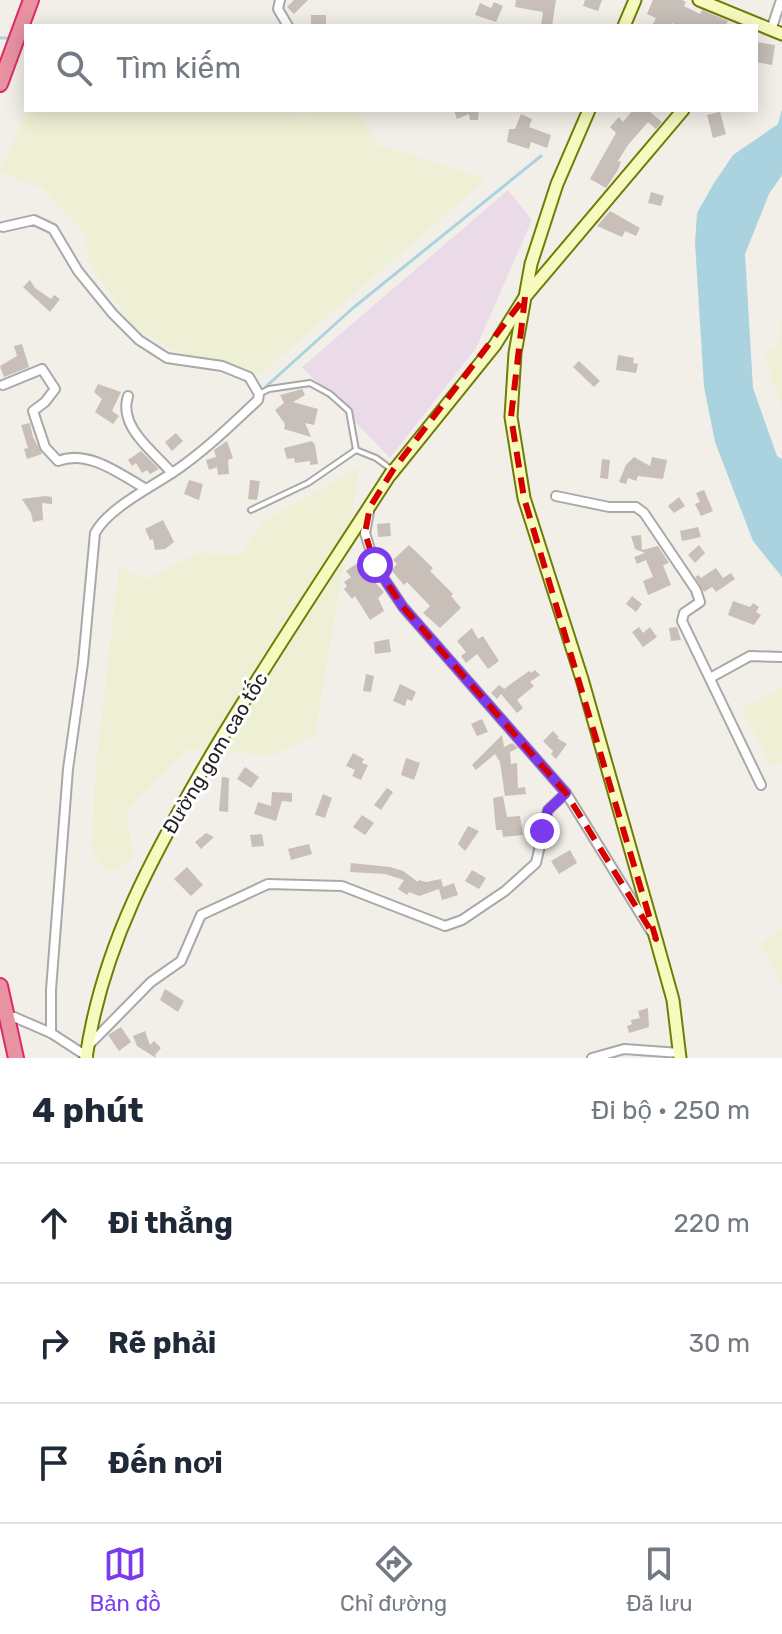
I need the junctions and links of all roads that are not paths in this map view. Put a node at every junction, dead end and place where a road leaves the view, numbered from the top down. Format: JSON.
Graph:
{"nodes":[{"id":1,"x":31,"y":0,"type":"edge"},
{"id":2,"x":280,"y":0,"type":"edge"},
{"id":3,"x":635,"y":0,"type":"edge"},
{"id":4,"x":699,"y":0,"type":"edge"},
{"id":5,"x":781,"y":0,"type":"edge"},
{"id":6,"x":287,"y":24,"type":"edge"},
{"id":7,"x":625,"y":24,"type":"edge"},
{"id":8,"x":753,"y":24,"type":"edge"},
{"id":9,"x":777,"y":32,"type":"edge"},
{"id":10,"x":0,"y":84,"type":"edge"},
{"id":11,"x":588,"y":112,"type":"edge"},
{"id":12,"x":681,"y":112,"type":"edge"},
{"id":13,"x":3,"y":227,"type":"dead end"},
{"id":14,"x":525,"y":297,"type":"junction"},
{"id":15,"x":3,"y":385,"type":"dead end"},
{"id":16,"x":259,"y":394,"type":"junction"},
{"id":17,"x":128,"y":396,"type":"dead end"},
{"id":18,"x":356,"y":450,"type":"junction"},
{"id":19,"x":393,"y":470,"type":"junction"},
{"id":20,"x":172,"y":473,"type":"junction"},
{"id":21,"x":146,"y":489,"type":"junction"},
{"id":22,"x":556,"y":496,"type":"dead end"},
{"id":23,"x":370,"y":507,"type":"joint"},
{"id":24,"x":251,"y":510,"type":"dead end"},
{"id":25,"x":782,"y":657,"type":"edge"},
{"id":26,"x":710,"y":678,"type":"junction"},
{"id":27,"x":761,"y":785,"type":"dead end"},
{"id":28,"x":566,"y":793,"type":"junction"},
{"id":29,"x":656,"y":939,"type":"junction"},
{"id":30,"x":1,"y":988,"type":"edge"},
{"id":31,"x":14,"y":1017,"type":"dead end"},
{"id":32,"x":51,"y":1033,"type":"junction"},
{"id":33,"x":87,"y":1054,"type":"edge"},
{"id":34,"x":680,"y":1056,"type":"edge"},
{"id":35,"x":16,"y":1058,"type":"edge"},
{"id":36,"x":592,"y":1058,"type":"edge"}],
"edges":[{"from":1,"to":10,"type":"highway"},
{"from":2,"to":6,"type":"street"},
{"from":3,"to":7,"type":"main road"},
{"from":4,"to":8,"type":"main road"},
{"from":5,"to":9,"type":"street"},
{"from":11,"to":14,"type":"main road"},
{"from":12,"to":14,"type":"main road"},
{"from":13,"to":16,"type":"street"},
{"from":14,"to":19,"type":"main road"},
{"from":14,"to":29,"type":"main road"},
{"from":15,"to":21,"type":"street"},
{"from":16,"to":18,"type":"lane"},
{"from":16,"to":20,"type":"street"},
{"from":17,"to":20,"type":"street"},
{"from":18,"to":19,"type":"lane"},
{"from":18,"to":24,"type":"lane"},
{"from":19,"to":23,"type":"main road"},
{"from":19,"to":33,"type":"main road","name":"Đường gom cao tốc"},
{"from":20,"to":21,"type":"street"},
{"from":21,"to":32,"type":"street"},
{"from":22,"to":26,"type":"street"},
{"from":23,"to":28,"type":"street"},
{"from":25,"to":26,"type":"street"},
{"from":26,"to":27,"type":"street"},
{"from":28,"to":29,"type":"street"},
{"from":28,"to":33,"type":"street"},
{"from":29,"to":34,"type":"main road"},
{"from":30,"to":35,"type":"highway"},
{"from":31,"to":32,"type":"street"},
{"from":32,"to":33,"type":"street"},
{"from":34,"to":36,"type":"street"}]}
